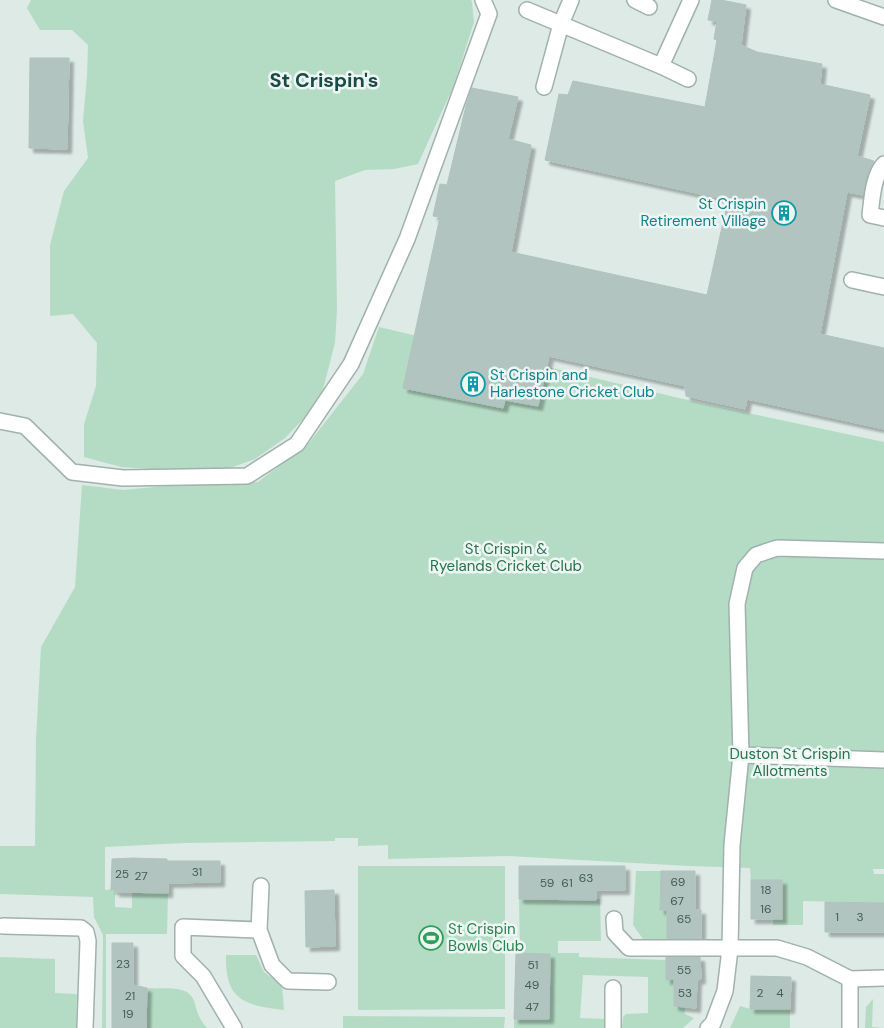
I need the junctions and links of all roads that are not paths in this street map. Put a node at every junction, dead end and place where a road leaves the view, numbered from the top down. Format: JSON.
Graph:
{"nodes":[{"id":1,"x":483,"y":0,"type":"edge"},
{"id":2,"x":572,"y":0,"type":"edge"},
{"id":3,"x":635,"y":0,"type":"edge"},
{"id":4,"x":691,"y":0,"type":"edge"},
{"id":5,"x":836,"y":0,"type":"edge"},
{"id":6,"x":865,"y":5,"type":"edge"},
{"id":7,"x":649,"y":7,"type":"dead end"},
{"id":8,"x":527,"y":10,"type":"dead end"},
{"id":9,"x":884,"y":17,"type":"edge"},
{"id":10,"x":561,"y":24,"type":"junction"},
{"id":11,"x":661,"y":66,"type":"junction"},
{"id":12,"x":688,"y":79,"type":"dead end"},
{"id":13,"x":544,"y":87,"type":"dead end"},
{"id":14,"x":884,"y":164,"type":"edge"},
{"id":15,"x":884,"y":218,"type":"edge"},
{"id":16,"x":852,"y":280,"type":"dead end"},
{"id":17,"x":884,"y":287,"type":"edge"},
{"id":18,"x":0,"y":421,"type":"edge"},
{"id":19,"x":884,"y":551,"type":"edge"},
{"id":20,"x":741,"y":755,"type":"junction"},
{"id":21,"x":884,"y":760,"type":"edge"},
{"id":22,"x":261,"y":886,"type":"dead end"},
{"id":23,"x":614,"y":919,"type":"dead end"},
{"id":24,"x":3,"y":926,"type":"dead end"},
{"id":25,"x":259,"y":930,"type":"junction"},
{"id":26,"x":730,"y":949,"type":"junction"},
{"id":27,"x":884,"y":978,"type":"edge"},
{"id":28,"x":850,"y":979,"type":"junction"},
{"id":29,"x":328,"y":982,"type":"dead end"},
{"id":30,"x":613,"y":988,"type":"dead end"},
{"id":31,"x":85,"y":1028,"type":"edge"},
{"id":32,"x":234,"y":1028,"type":"edge"},
{"id":33,"x":613,"y":1028,"type":"edge"},
{"id":34,"x":708,"y":1028,"type":"edge"},
{"id":35,"x":850,"y":1028,"type":"edge"}],
"edges":[{"from":1,"to":18,"type":"street"},
{"from":2,"to":10,"type":"street"},
{"from":3,"to":7,"type":"street"},
{"from":4,"to":11,"type":"street"},
{"from":5,"to":6,"type":"street"},
{"from":6,"to":9,"type":"street"},
{"from":8,"to":10,"type":"street"},
{"from":10,"to":11,"type":"street"},
{"from":10,"to":13,"type":"street"},
{"from":11,"to":12,"type":"street"},
{"from":14,"to":15,"type":"street"},
{"from":16,"to":17,"type":"street"},
{"from":19,"to":20,"type":"street"},
{"from":20,"to":21,"type":"street"},
{"from":20,"to":26,"type":"street"},
{"from":22,"to":25,"type":"street"},
{"from":23,"to":26,"type":"street"},
{"from":24,"to":31,"type":"street"},
{"from":25,"to":29,"type":"street"},
{"from":25,"to":32,"type":"street"},
{"from":26,"to":28,"type":"street"},
{"from":26,"to":34,"type":"street"},
{"from":27,"to":28,"type":"street"},
{"from":28,"to":35,"type":"street"},
{"from":30,"to":33,"type":"street"}]}
